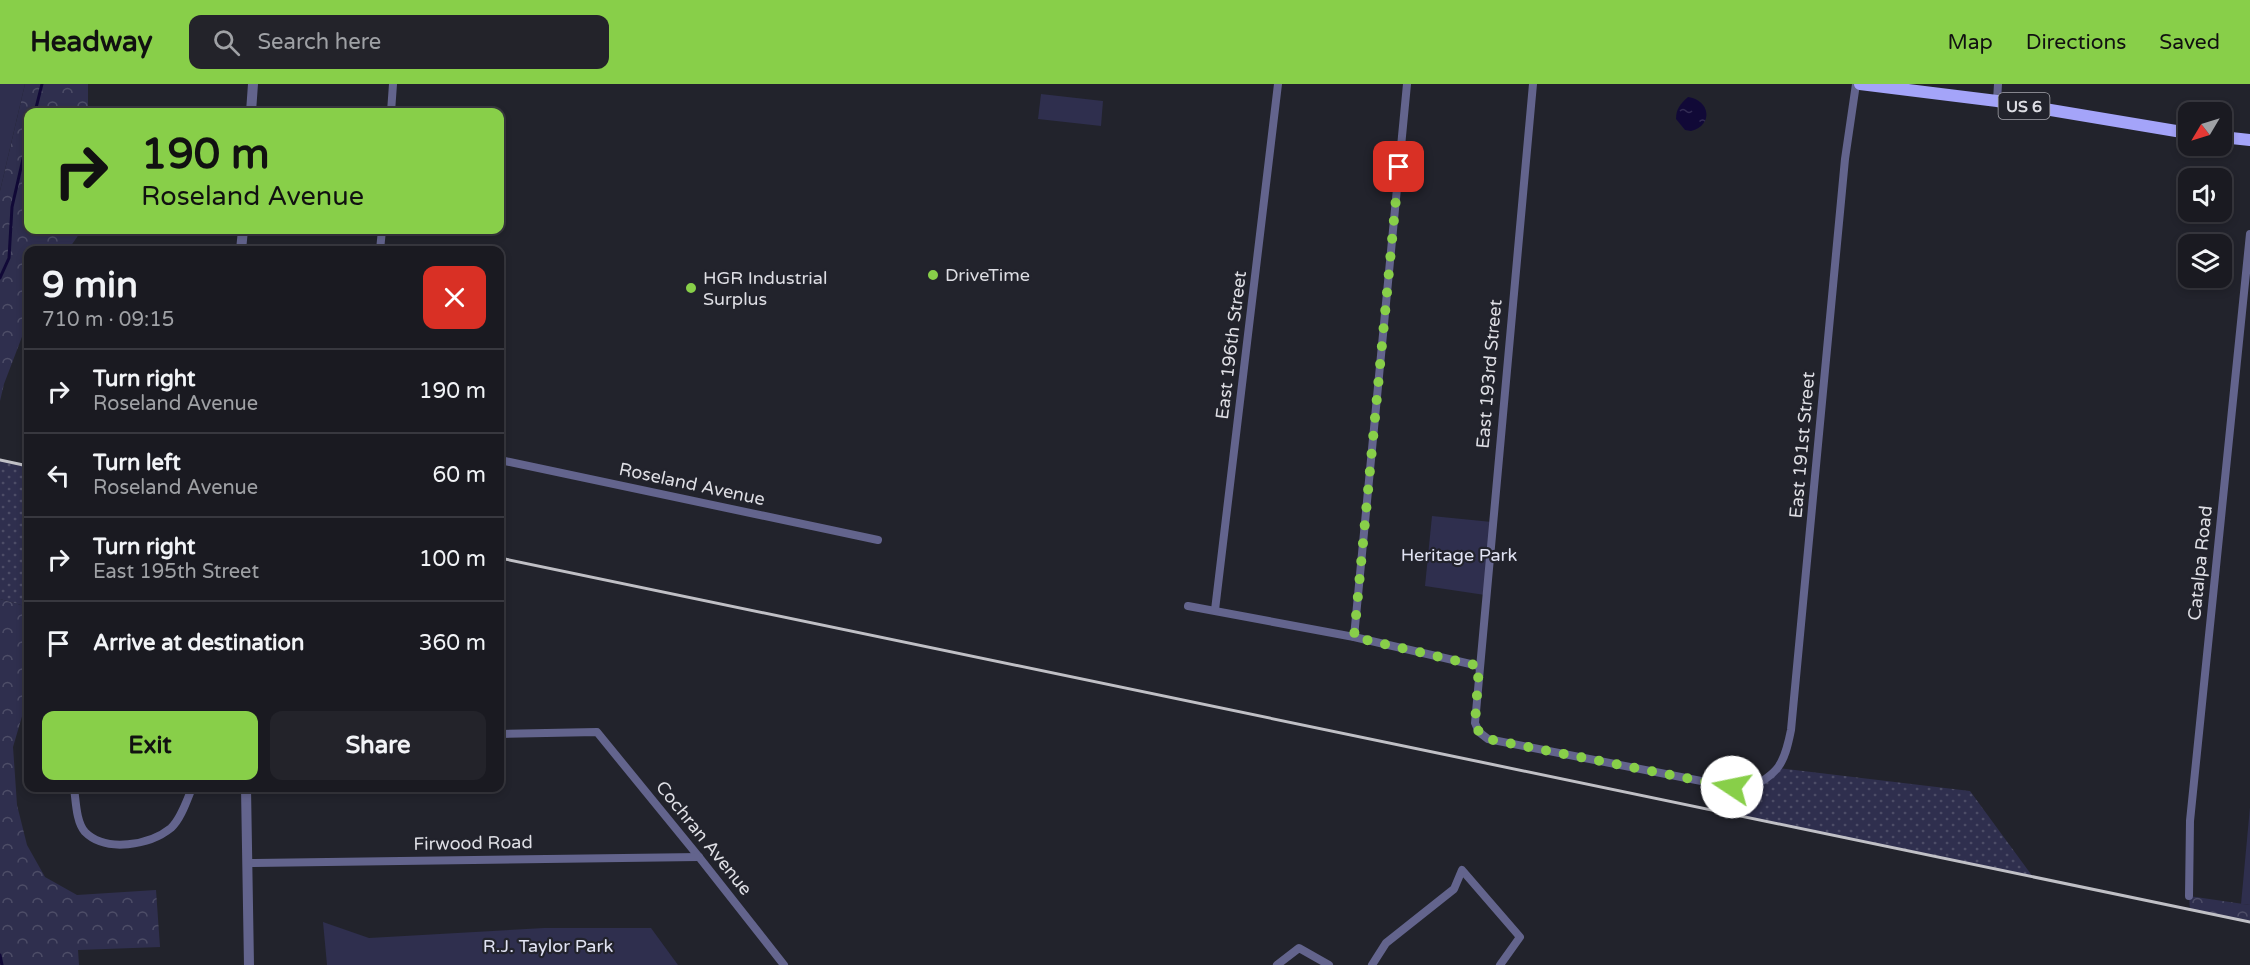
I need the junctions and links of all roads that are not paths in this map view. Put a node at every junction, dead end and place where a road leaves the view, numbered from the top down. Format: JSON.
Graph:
{"nodes":[{"id":1,"x":253,"y":84,"type":"edge"},
{"id":2,"x":393,"y":84,"type":"edge"},
{"id":3,"x":1278,"y":84,"type":"edge"},
{"id":4,"x":1407,"y":84,"type":"edge"},
{"id":5,"x":1533,"y":84,"type":"edge"},
{"id":6,"x":1858,"y":84,"type":"edge"},
{"id":7,"x":1998,"y":84,"type":"edge"},
{"id":8,"x":1997,"y":101,"type":"junction"},
{"id":9,"x":251,"y":108,"type":"edge"},
{"id":10,"x":391,"y":108,"type":"edge"},
{"id":11,"x":2178,"y":131,"type":"edge"},
{"id":12,"x":2232,"y":138,"type":"edge"},
{"id":13,"x":2250,"y":140,"type":"edge"},
{"id":14,"x":2250,"y":234,"type":"edge"},
{"id":15,"x":504,"y":461,"type":"edge"},
{"id":16,"x":878,"y":540,"type":"dead end"},
{"id":17,"x":1188,"y":606,"type":"dead end"},
{"id":18,"x":1215,"y":610,"type":"junction"},
{"id":19,"x":1354,"y":637,"type":"junction"},
{"id":20,"x":1479,"y":666,"type":"junction"},
{"id":21,"x":504,"y":734,"type":"edge"},
{"id":22,"x":75,"y":792,"type":"edge"},
{"id":23,"x":190,"y":792,"type":"edge"},
{"id":24,"x":246,"y":792,"type":"edge"},
{"id":25,"x":699,"y":856,"type":"junction"},
{"id":26,"x":247,"y":863,"type":"junction"},
{"id":27,"x":2189,"y":896,"type":"dead end"},
{"id":28,"x":249,"y":965,"type":"edge"},
{"id":29,"x":784,"y":965,"type":"edge"},
{"id":30,"x":1277,"y":965,"type":"edge"},
{"id":31,"x":1329,"y":965,"type":"edge"},
{"id":32,"x":1372,"y":965,"type":"edge"},
{"id":33,"x":1500,"y":965,"type":"edge"}],
"edges":[{"from":1,"to":9,"type":"street"},
{"from":2,"to":10,"type":"street"},
{"from":3,"to":18,"type":"street","name":"East 196th Street"},
{"from":4,"to":19,"type":"street"},
{"from":5,"to":20,"type":"street","name":"East 193rd Street"},
{"from":6,"to":8,"type":"main road","number":"US 6"},
{"from":6,"to":20,"type":"street","name":"East 191st Street"},
{"from":7,"to":8,"type":"street"},
{"from":8,"to":11,"type":"main road","number":"US 6"},
{"from":12,"to":13,"type":"main road"},
{"from":14,"to":27,"type":"street","name":"Catalpa Road"},
{"from":15,"to":16,"type":"street","name":"Roseland Avenue"},
{"from":17,"to":18,"type":"street"},
{"from":18,"to":19,"type":"street"},
{"from":19,"to":20,"type":"street"},
{"from":21,"to":25,"type":"street","name":"Cochran Avenue"},
{"from":22,"to":23,"type":"street"},
{"from":24,"to":26,"type":"street"},
{"from":25,"to":26,"type":"street","name":"Firwood Road"},
{"from":25,"to":29,"type":"street","name":"Cochran Avenue"},
{"from":26,"to":28,"type":"street"},
{"from":30,"to":31,"type":"street"},
{"from":32,"to":33,"type":"street"}]}
